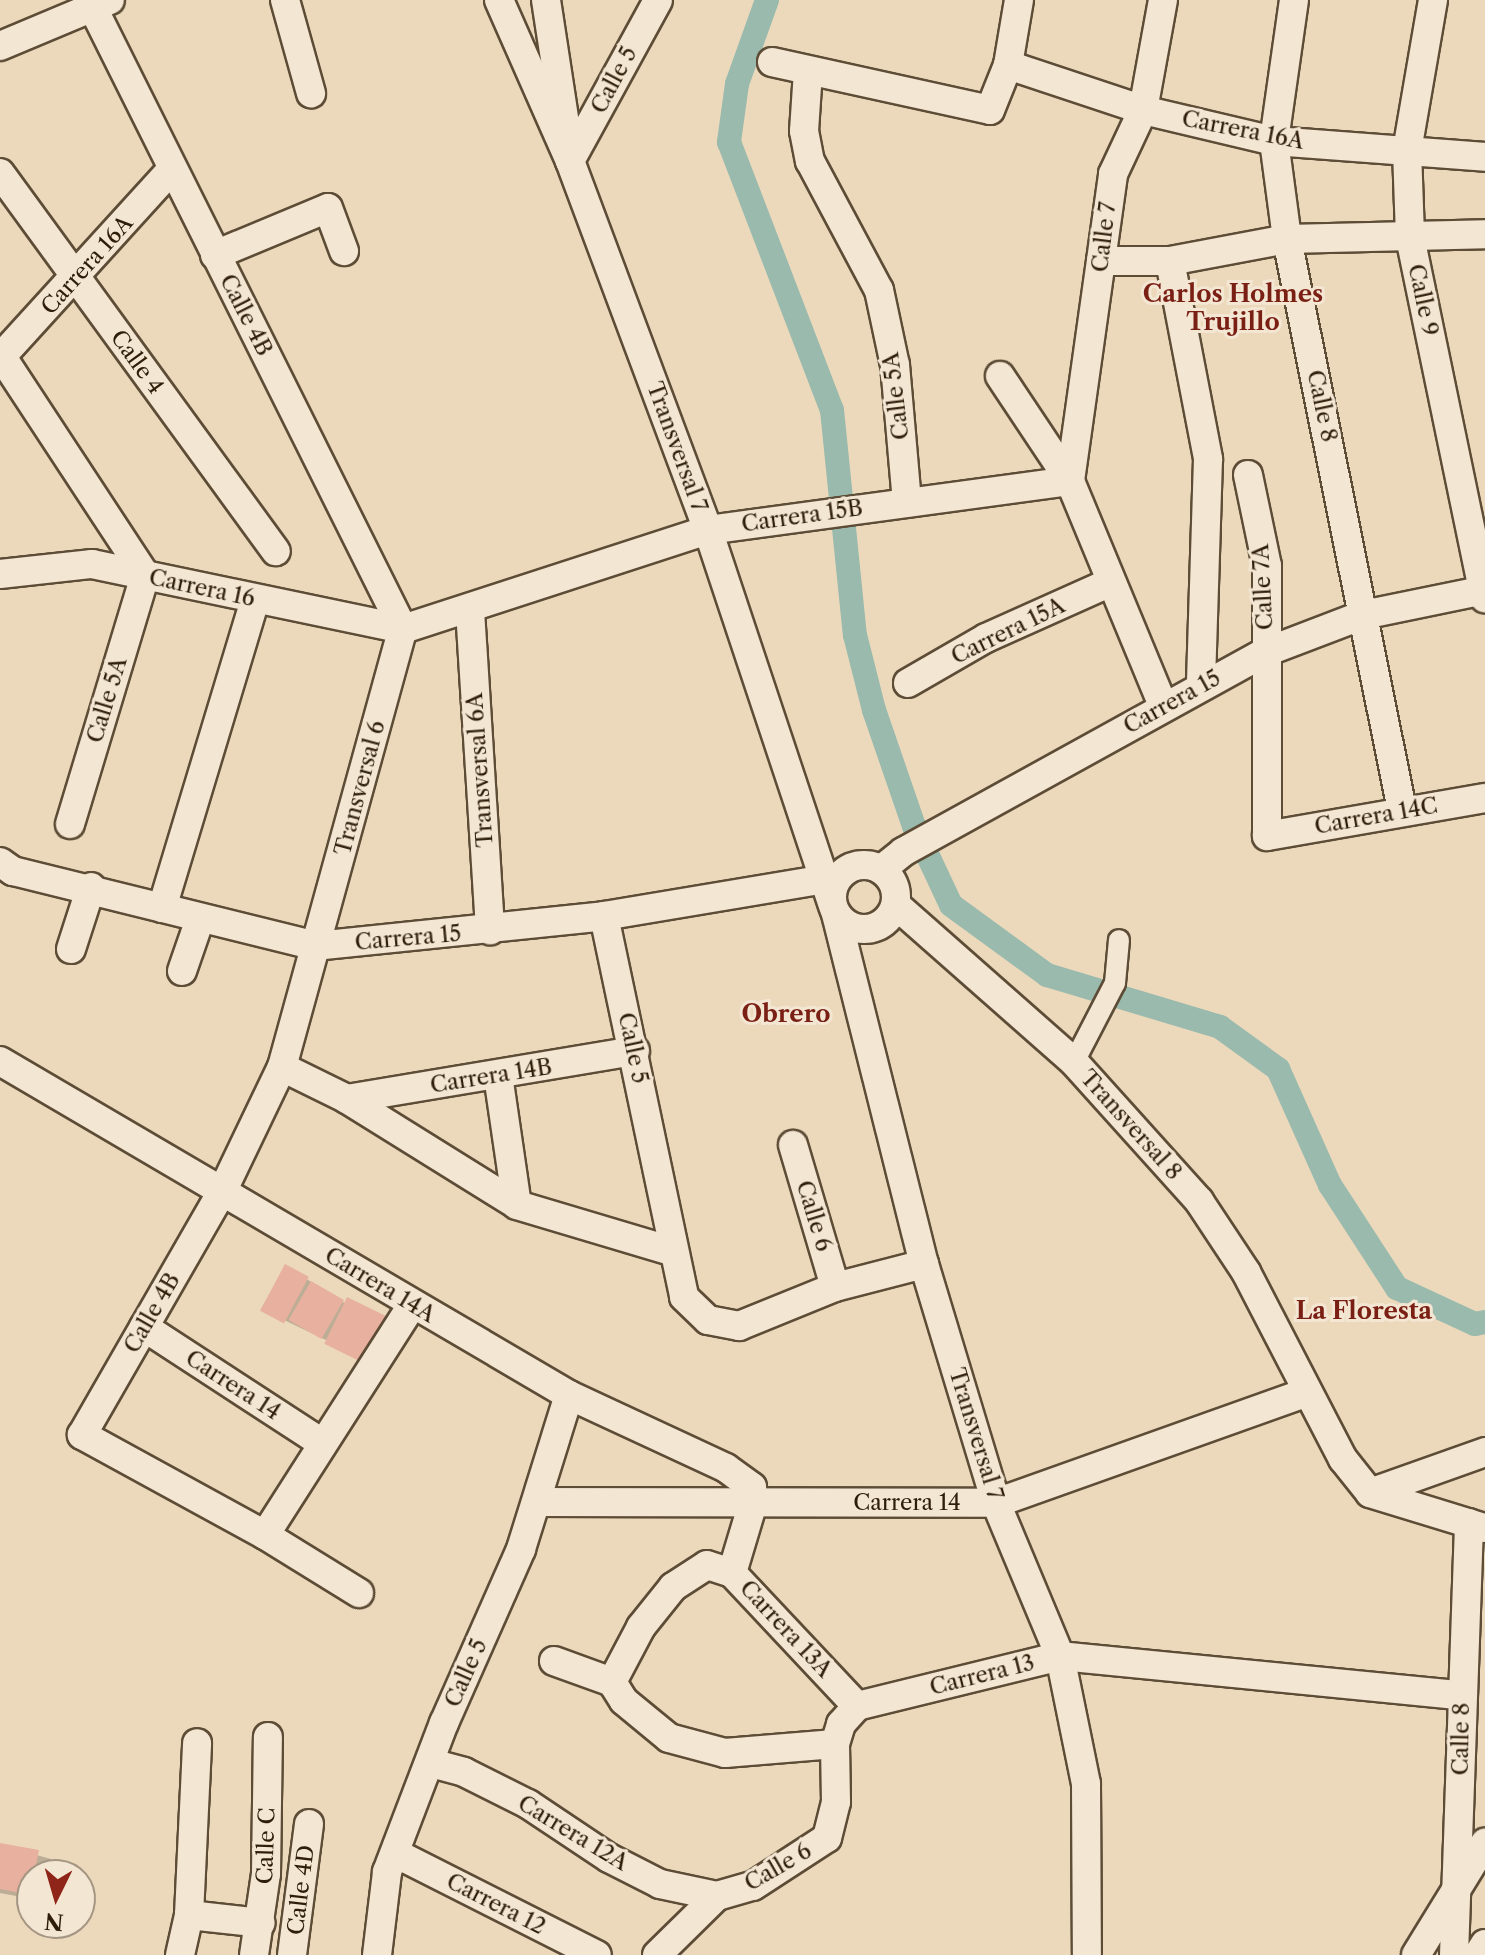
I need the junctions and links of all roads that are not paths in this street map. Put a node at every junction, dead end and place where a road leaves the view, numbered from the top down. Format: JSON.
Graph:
{"nodes":[{"id":1,"x":285,"y":0,"type":"edge"},
{"id":2,"x":499,"y":0,"type":"edge"},
{"id":3,"x":546,"y":0,"type":"edge"},
{"id":4,"x":658,"y":0,"type":"edge"},
{"id":5,"x":1019,"y":0,"type":"edge"},
{"id":6,"x":1163,"y":0,"type":"edge"},
{"id":7,"x":1294,"y":0,"type":"edge"},
{"id":8,"x":1433,"y":0,"type":"edge"},
{"id":9,"x":97,"y":1,"type":"edge"},
{"id":10,"x":7,"y":34,"type":"edge"},
{"id":11,"x":772,"y":62,"type":"dead end"},
{"id":12,"x":1008,"y":65,"type":"junction"},
{"id":13,"x":808,"y":71,"type":"junction"},
{"id":14,"x":311,"y":93,"type":"dead end"},
{"id":15,"x":1143,"y":110,"type":"junction"},
{"id":16,"x":1274,"y":141,"type":"junction"},
{"id":17,"x":1407,"y":150,"type":"junction"},
{"id":18,"x":1485,"y":157,"type":"edge"},
{"id":19,"x":570,"y":161,"type":"junction"},
{"id":20,"x":172,"y":169,"type":"junction"},
{"id":21,"x":0,"y":173,"type":"edge"},
{"id":22,"x":1485,"y":234,"type":"edge"},
{"id":23,"x":1410,"y":237,"type":"junction"},
{"id":24,"x":1287,"y":239,"type":"junction"},
{"id":25,"x":344,"y":251,"type":"dead end"},
{"id":26,"x":215,"y":255,"type":"junction"},
{"id":27,"x":1101,"y":261,"type":"junction"},
{"id":28,"x":1170,"y":261,"type":"junction"},
{"id":29,"x":76,"y":279,"type":"junction"},
{"id":30,"x":1,"y":356,"type":"edge"},
{"id":31,"x":1000,"y":376,"type":"dead end"},
{"id":32,"x":1248,"y":475,"type":"dead end"},
{"id":33,"x":1070,"y":481,"type":"junction"},
{"id":34,"x":907,"y":502,"type":"junction"},
{"id":35,"x":708,"y":530,"type":"junction"},
{"id":36,"x":276,"y":551,"type":"dead end"},
{"id":37,"x":5,"y":567,"type":"edge"},
{"id":38,"x":145,"y":575,"type":"junction"},
{"id":39,"x":1111,"y":582,"type":"junction"},
{"id":40,"x":1484,"y":593,"type":"edge"},
{"id":41,"x":255,"y":599,"type":"junction"},
{"id":42,"x":470,"y":610,"type":"junction"},
{"id":43,"x":1363,"y":615,"type":"junction"},
{"id":44,"x":403,"y":629,"type":"junction"},
{"id":45,"x":1266,"y":652,"type":"junction"},
{"id":46,"x":908,"y":683,"type":"dead end"},
{"id":47,"x":1201,"y":684,"type":"junction"},
{"id":48,"x":1163,"y":706,"type":"junction"},
{"id":49,"x":1485,"y":798,"type":"edge"},
{"id":50,"x":1402,"y":810,"type":"junction"},
{"id":51,"x":70,"y":824,"type":"dead end"},
{"id":52,"x":892,"y":861,"type":"junction"},
{"id":53,"x":0,"y":862,"type":"edge"},
{"id":54,"x":91,"y":887,"type":"junction"},
{"id":55,"x":831,"y":899,"type":"junction"},
{"id":56,"x":896,"y":905,"type":"junction"},
{"id":57,"x":162,"y":908,"type":"junction"},
{"id":58,"x":604,"y":916,"type":"junction"},
{"id":59,"x":200,"y":919,"type":"junction"},
{"id":60,"x":490,"y":930,"type":"junction"},
{"id":61,"x":1119,"y":940,"type":"dead end"},
{"id":62,"x":316,"y":946,"type":"junction"},
{"id":63,"x":71,"y":949,"type":"dead end"},
{"id":64,"x":182,"y":971,"type":"dead end"},
{"id":65,"x":635,"y":1051,"type":"junction"},
{"id":66,"x":0,"y":1061,"type":"edge"},
{"id":67,"x":1074,"y":1062,"type":"junction"},
{"id":68,"x":282,"y":1067,"type":"junction"},
{"id":69,"x":498,"y":1075,"type":"junction"},
{"id":70,"x":347,"y":1099,"type":"junction"},
{"id":71,"x":793,"y":1145,"type":"dead end"},
{"id":72,"x":222,"y":1192,"type":"junction"},
{"id":73,"x":517,"y":1205,"type":"junction"},
{"id":74,"x":671,"y":1251,"type":"junction"},
{"id":75,"x":924,"y":1264,"type":"junction"},
{"id":76,"x":835,"y":1287,"type":"junction"},
{"id":77,"x":412,"y":1305,"type":"junction"},
{"id":78,"x":144,"y":1327,"type":"junction"},
{"id":79,"x":1305,"y":1393,"type":"junction"},
{"id":80,"x":569,"y":1395,"type":"junction"},
{"id":81,"x":322,"y":1443,"type":"junction"},
{"id":82,"x":1485,"y":1452,"type":"edge"},
{"id":83,"x":1370,"y":1493,"type":"junction"},
{"id":84,"x":539,"y":1502,"type":"junction"},
{"id":85,"x":753,"y":1503,"type":"junction"},
{"id":86,"x":996,"y":1503,"type":"junction"},
{"id":87,"x":1477,"y":1525,"type":"edge"},
{"id":88,"x":265,"y":1535,"type":"junction"},
{"id":89,"x":720,"y":1569,"type":"junction"},
{"id":90,"x":359,"y":1593,"type":"dead end"},
{"id":91,"x":1060,"y":1656,"type":"junction"},
{"id":92,"x":554,"y":1661,"type":"dead end"},
{"id":93,"x":612,"y":1682,"type":"junction"},
{"id":94,"x":1461,"y":1695,"type":"junction"},
{"id":95,"x":857,"y":1706,"type":"junction"},
{"id":96,"x":268,"y":1737,"type":"dead end"},
{"id":97,"x":197,"y":1743,"type":"dead end"},
{"id":98,"x":835,"y":1744,"type":"junction"},
{"id":99,"x":431,"y":1763,"type":"junction"},
{"id":100,"x":309,"y":1824,"type":"dead end"},
{"id":101,"x":1485,"y":1843,"type":"edge"},
{"id":102,"x":395,"y":1853,"type":"junction"},
{"id":103,"x":1456,"y":1890,"type":"junction"},
{"id":104,"x":717,"y":1896,"type":"junction"},
{"id":105,"x":189,"y":1915,"type":"junction"},
{"id":106,"x":261,"y":1923,"type":"junction"},
{"id":107,"x":1485,"y":1944,"type":"edge"},
{"id":108,"x":180,"y":1955,"type":"edge"},
{"id":109,"x":254,"y":1955,"type":"edge"},
{"id":110,"x":292,"y":1955,"type":"edge"},
{"id":111,"x":377,"y":1955,"type":"edge"},
{"id":112,"x":597,"y":1955,"type":"edge"},
{"id":113,"x":657,"y":1955,"type":"edge"},
{"id":114,"x":1087,"y":1955,"type":"edge"},
{"id":115,"x":1416,"y":1955,"type":"edge"},
{"id":116,"x":1454,"y":1955,"type":"edge"},
{"id":117,"x":1478,"y":1955,"type":"edge"}],
"edges":[{"from":1,"to":14,"type":"street"},
{"from":2,"to":19,"type":"street","name":"Transversal 7"},
{"from":3,"to":19,"type":"street"},
{"from":4,"to":19,"type":"street","name":"Calle 5"},
{"from":5,"to":12,"type":"street"},
{"from":6,"to":15,"type":"street","name":"Calle 7"},
{"from":7,"to":16,"type":"street","name":"Calle 8"},
{"from":8,"to":17,"type":"street","name":"Calle 9"},
{"from":9,"to":10,"type":"street"},
{"from":9,"to":20,"type":"street","name":"Calle 4B"},
{"from":11,"to":13,"type":"street"},
{"from":12,"to":13,"type":"street"},
{"from":12,"to":15,"type":"street","name":"Carrera 16A"},
{"from":13,"to":34,"type":"street","name":"Calle 5A"},
{"from":15,"to":16,"type":"street","name":"Carrera 16A"},
{"from":15,"to":27,"type":"street","name":"Calle 7"},
{"from":16,"to":17,"type":"street","name":"Carrera 16A"},
{"from":16,"to":24,"type":"street","name":"Calle 8"},
{"from":17,"to":18,"type":"street","name":"Carrera 16A"},
{"from":17,"to":23,"type":"street","name":"Calle 9"},
{"from":19,"to":35,"type":"street","name":"Transversal 7"},
{"from":20,"to":26,"type":"street","name":"Calle 4B"},
{"from":20,"to":29,"type":"street","name":"Carrera 16A"},
{"from":21,"to":29,"type":"street","name":"Calle 4"},
{"from":22,"to":23,"type":"street"},
{"from":23,"to":24,"type":"street"},
{"from":23,"to":40,"type":"street","name":"Calle 9"},
{"from":24,"to":28,"type":"street"},
{"from":24,"to":43,"type":"street","name":"Calle 8"},
{"from":25,"to":26,"type":"street"},
{"from":26,"to":44,"type":"street","name":"Calle 4B"},
{"from":27,"to":28,"type":"street"},
{"from":27,"to":33,"type":"street","name":"Calle 7"},
{"from":28,"to":47,"type":"street"},
{"from":29,"to":30,"type":"street","name":"Carrera 16A"},
{"from":29,"to":36,"type":"street","name":"Calle 4"},
{"from":30,"to":38,"type":"street"},
{"from":31,"to":33,"type":"street"},
{"from":32,"to":45,"type":"street","name":"Calle 7A"},
{"from":33,"to":34,"type":"street","name":"Carrera 15B"},
{"from":33,"to":39,"type":"street"},
{"from":34,"to":35,"type":"street","name":"Carrera 15B"},
{"from":35,"to":42,"type":"street","name":"Carrera 15B"},
{"from":35,"to":55,"type":"street","name":"Transversal 7"},
{"from":37,"to":38,"type":"street","name":"Carrera 16"},
{"from":38,"to":41,"type":"street","name":"Carrera 16"},
{"from":38,"to":51,"type":"street","name":"Calle 5A"},
{"from":39,"to":46,"type":"street","name":"Carrera 15A"},
{"from":39,"to":48,"type":"street"},
{"from":40,"to":43,"type":"street","name":"Carrera 15"},
{"from":41,"to":44,"type":"street","name":"Carrera 16"},
{"from":41,"to":57,"type":"street"},
{"from":42,"to":44,"type":"street","name":"Carrera 15B"},
{"from":42,"to":60,"type":"street","name":"Transversal 6A"},
{"from":43,"to":45,"type":"street","name":"Carrera 15"},
{"from":43,"to":50,"type":"street","name":"Calle 8"},
{"from":44,"to":62,"type":"street","name":"Transversal 6"},
{"from":45,"to":47,"type":"street","name":"Carrera 15"},
{"from":45,"to":50,"type":"street","name":"Carrera 14C"},
{"from":47,"to":48,"type":"street","name":"Carrera 15"},
{"from":48,"to":52,"type":"street","name":"Carrera 15"},
{"from":49,"to":50,"type":"street","name":"Carrera 14C"},
{"from":52,"to":55,"type":"street"},
{"from":52,"to":56,"type":"street"},
{"from":53,"to":54,"type":"street","name":"Carrera 15"},
{"from":54,"to":57,"type":"street","name":"Carrera 15"},
{"from":54,"to":63,"type":"street"},
{"from":55,"to":56,"type":"street"},
{"from":55,"to":58,"type":"street","name":"Carrera 15"},
{"from":55,"to":75,"type":"street","name":"Transversal 7"},
{"from":56,"to":67,"type":"street","name":"Transversal 8"},
{"from":57,"to":59,"type":"street","name":"Carrera 15"},
{"from":58,"to":60,"type":"street","name":"Carrera 15"},
{"from":58,"to":65,"type":"street","name":"Calle 5"},
{"from":59,"to":62,"type":"street","name":"Carrera 15"},
{"from":59,"to":64,"type":"street"},
{"from":60,"to":62,"type":"street","name":"Carrera 15"},
{"from":61,"to":67,"type":"street"},
{"from":62,"to":68,"type":"street","name":"Transversal 6"},
{"from":65,"to":69,"type":"street","name":"Carrera 14B"},
{"from":65,"to":74,"type":"street","name":"Calle 5"},
{"from":66,"to":72,"type":"street","name":"Carrera 14A"},
{"from":67,"to":79,"type":"street","name":"Transversal 8"},
{"from":68,"to":70,"type":"street"},
{"from":68,"to":72,"type":"street","name":"Calle 4B"},
{"from":69,"to":70,"type":"street","name":"Carrera 14B"},
{"from":69,"to":73,"type":"street"},
{"from":70,"to":73,"type":"street"},
{"from":71,"to":76,"type":"street","name":"Calle 6"},
{"from":72,"to":77,"type":"street","name":"Carrera 14A"},
{"from":72,"to":78,"type":"street","name":"Calle 4B"},
{"from":73,"to":74,"type":"street"},
{"from":74,"to":76,"type":"street","name":"Calle 5"},
{"from":75,"to":76,"type":"street"},
{"from":75,"to":86,"type":"street","name":"Transversal 7"},
{"from":77,"to":80,"type":"street","name":"Carrera 14A"},
{"from":77,"to":81,"type":"street"},
{"from":78,"to":81,"type":"street","name":"Carrera 14"},
{"from":78,"to":88,"type":"street","name":"Calle 4B"},
{"from":79,"to":83,"type":"street"},
{"from":79,"to":86,"type":"street","name":"Carrera 14"},
{"from":80,"to":84,"type":"street","name":"Calle 5"},
{"from":80,"to":85,"type":"street","name":"Carrera 14A"},
{"from":81,"to":88,"type":"street"},
{"from":82,"to":83,"type":"street"},
{"from":83,"to":87,"type":"street"},
{"from":84,"to":85,"type":"street","name":"Carrera 14"},
{"from":84,"to":99,"type":"street","name":"Calle 5"},
{"from":85,"to":86,"type":"street","name":"Carrera 14"},
{"from":85,"to":89,"type":"street"},
{"from":86,"to":91,"type":"street","name":"Transversal 7"},
{"from":87,"to":94,"type":"street","name":"Calle 8"},
{"from":88,"to":90,"type":"street"},
{"from":89,"to":93,"type":"street"},
{"from":89,"to":95,"type":"street","name":"Carrera 13A"},
{"from":91,"to":94,"type":"street","name":"Carrera 13"},
{"from":91,"to":95,"type":"street","name":"Carrera 13"},
{"from":91,"to":114,"type":"street","name":"Transversal 7"},
{"from":92,"to":93,"type":"street"},
{"from":93,"to":98,"type":"street"},
{"from":94,"to":103,"type":"street","name":"Calle 8"},
{"from":95,"to":98,"type":"street"},
{"from":96,"to":106,"type":"street","name":"Calle C"},
{"from":97,"to":105,"type":"street"},
{"from":98,"to":104,"type":"street","name":"Calle 6"},
{"from":99,"to":102,"type":"street","name":"Calle 5"},
{"from":99,"to":104,"type":"street","name":"Carrera 12A"},
{"from":100,"to":110,"type":"street","name":"Calle 4D"},
{"from":101,"to":103,"type":"street"},
{"from":102,"to":111,"type":"street","name":"Calle 5"},
{"from":102,"to":112,"type":"street","name":"Carrera 12"},
{"from":103,"to":115,"type":"street"},
{"from":103,"to":116,"type":"street","name":"Calle 8"},
{"from":104,"to":113,"type":"street","name":"Calle 6"},
{"from":105,"to":106,"type":"street"},
{"from":105,"to":108,"type":"street"},
{"from":106,"to":109,"type":"street","name":"Calle C"},
{"from":107,"to":117,"type":"street"}]}
